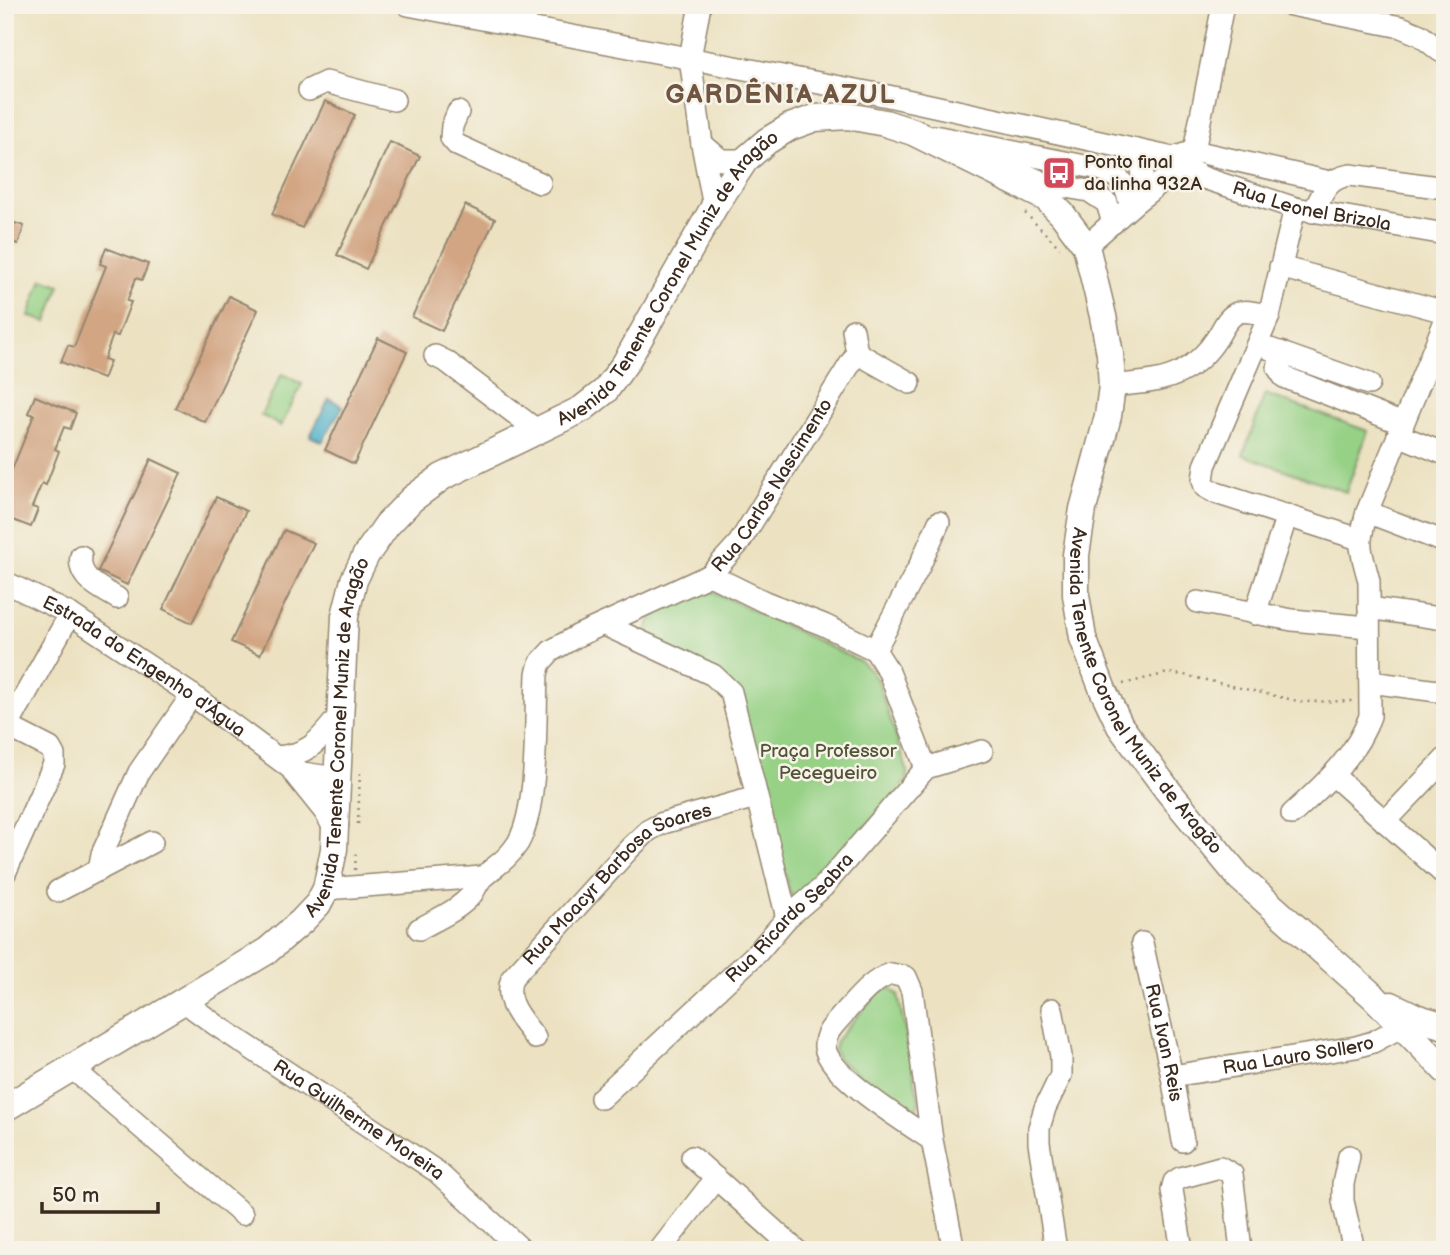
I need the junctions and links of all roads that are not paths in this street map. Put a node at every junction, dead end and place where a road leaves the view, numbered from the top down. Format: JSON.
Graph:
{"nodes":[{"id":1,"x":408,"y":5,"type":"edge"},
{"id":2,"x":700,"y":5,"type":"edge"},
{"id":3,"x":1223,"y":5,"type":"edge"},
{"id":4,"x":1292,"y":5,"type":"edge"},
{"id":5,"x":1440,"y":51,"type":"dead end"},
{"id":6,"x":690,"y":58,"type":"junction"},
{"id":7,"x":309,"y":90,"type":"dead end"},
{"id":8,"x":394,"y":100,"type":"dead end"},
{"id":9,"x":917,"y":102,"type":"junction"},
{"id":10,"x":458,"y":112,"type":"dead end"},
{"id":11,"x":913,"y":132,"type":"junction"},
{"id":12,"x":702,"y":144,"type":"junction"},
{"id":13,"x":983,"y":145,"type":"junction"},
{"id":14,"x":1137,"y":150,"type":"junction"},
{"id":15,"x":1183,"y":158,"type":"junction"},
{"id":16,"x":745,"y":160,"type":"junction"},
{"id":17,"x":1330,"y":182,"type":"junction"},
{"id":18,"x":540,"y":183,"type":"dead end"},
{"id":19,"x":1445,"y":188,"type":"edge"},
{"id":20,"x":1134,"y":203,"type":"junction"},
{"id":21,"x":714,"y":207,"type":"junction"},
{"id":22,"x":1304,"y":210,"type":"junction"},
{"id":23,"x":1112,"y":223,"type":"junction"},
{"id":24,"x":1445,"y":234,"type":"edge"},
{"id":25,"x":1086,"y":246,"type":"junction"},
{"id":26,"x":1280,"y":267,"type":"junction"},
{"id":27,"x":1445,"y":312,"type":"edge"},
{"id":28,"x":1269,"y":316,"type":"junction"},
{"id":29,"x":1445,"y":321,"type":"edge"},
{"id":30,"x":853,"y":330,"type":"dead end"},
{"id":31,"x":1258,"y":344,"type":"junction"},
{"id":32,"x":1281,"y":352,"type":"junction"},
{"id":33,"x":857,"y":353,"type":"junction"},
{"id":34,"x":435,"y":356,"type":"dead end"},
{"id":35,"x":910,"y":383,"type":"dead end"},
{"id":36,"x":1369,"y":384,"type":"dead end"},
{"id":37,"x":1112,"y":386,"type":"junction"},
{"id":38,"x":1401,"y":429,"type":"junction"},
{"id":39,"x":538,"y":431,"type":"junction"},
{"id":40,"x":1445,"y":454,"type":"edge"},
{"id":41,"x":1367,"y":512,"type":"junction"},
{"id":42,"x":1287,"y":516,"type":"junction"},
{"id":43,"x":939,"y":522,"type":"dead end"},
{"id":44,"x":1359,"y":539,"type":"junction"},
{"id":45,"x":1445,"y":542,"type":"edge"},
{"id":46,"x":81,"y":556,"type":"dead end"},
{"id":47,"x":710,"y":575,"type":"junction"},
{"id":48,"x":5,"y":582,"type":"edge"},
{"id":49,"x":117,"y":598,"type":"dead end"},
{"id":50,"x":1198,"y":602,"type":"dead end"},
{"id":51,"x":70,"y":614,"type":"junction"},
{"id":52,"x":1255,"y":614,"type":"junction"},
{"id":53,"x":1368,"y":618,"type":"junction"},
{"id":54,"x":1445,"y":619,"type":"edge"},
{"id":55,"x":605,"y":625,"type":"junction"},
{"id":56,"x":875,"y":650,"type":"junction"},
{"id":57,"x":1370,"y":691,"type":"junction"},
{"id":58,"x":1445,"y":692,"type":"edge"},
{"id":59,"x":192,"y":695,"type":"junction"},
{"id":60,"x":339,"y":716,"type":"junction"},
{"id":61,"x":7,"y":725,"type":"edge"},
{"id":62,"x":982,"y":751,"type":"dead end"},
{"id":63,"x":1445,"y":760,"type":"edge"},
{"id":64,"x":287,"y":765,"type":"junction"},
{"id":65,"x":926,"y":768,"type":"junction"},
{"id":66,"x":1333,"y":775,"type":"junction"},
{"id":67,"x":336,"y":778,"type":"junction"},
{"id":68,"x":756,"y":797,"type":"junction"},
{"id":69,"x":1292,"y":814,"type":"dead end"},
{"id":70,"x":1385,"y":822,"type":"junction"},
{"id":71,"x":335,"y":825,"type":"junction"},
{"id":72,"x":152,"y":842,"type":"dead end"},
{"id":73,"x":99,"y":870,"type":"junction"},
{"id":74,"x":5,"y":873,"type":"edge"},
{"id":75,"x":1444,"y":874,"type":"edge"},
{"id":76,"x":482,"y":877,"type":"junction"},
{"id":77,"x":326,"y":889,"type":"junction"},
{"id":78,"x":58,"y":891,"type":"dead end"},
{"id":79,"x":787,"y":918,"type":"junction"},
{"id":80,"x":419,"y":929,"type":"dead end"},
{"id":81,"x":1142,"y":943,"type":"dead end"},
{"id":82,"x":187,"y":1000,"type":"junction"},
{"id":83,"x":1052,"y":1009,"type":"dead end"},
{"id":84,"x":1411,"y":1022,"type":"junction"},
{"id":85,"x":1445,"y":1026,"type":"edge"},
{"id":86,"x":535,"y":1038,"type":"dead end"},
{"id":87,"x":74,"y":1066,"type":"junction"},
{"id":88,"x":1445,"y":1070,"type":"edge"},
{"id":89,"x":1172,"y":1076,"type":"junction"},
{"id":90,"x":601,"y":1098,"type":"dead end"},
{"id":91,"x":5,"y":1108,"type":"edge"},
{"id":92,"x":932,"y":1140,"type":"junction"},
{"id":93,"x":1183,"y":1141,"type":"dead end"},
{"id":94,"x":1349,"y":1156,"type":"dead end"},
{"id":95,"x":692,"y":1157,"type":"dead end"},
{"id":96,"x":716,"y":1178,"type":"junction"},
{"id":97,"x":242,"y":1214,"type":"dead end"},
{"id":98,"x":522,"y":1250,"type":"edge"},
{"id":99,"x":660,"y":1250,"type":"edge"},
{"id":100,"x":796,"y":1250,"type":"edge"},
{"id":101,"x":954,"y":1250,"type":"edge"},
{"id":102,"x":1056,"y":1250,"type":"edge"},
{"id":103,"x":1182,"y":1250,"type":"edge"},
{"id":104,"x":1241,"y":1250,"type":"edge"},
{"id":105,"x":1354,"y":1250,"type":"edge"}],
"edges":[{"from":1,"to":6,"type":"street"},
{"from":2,"to":6,"type":"street"},
{"from":3,"to":15,"type":"street"},
{"from":4,"to":5,"type":"street"},
{"from":6,"to":9,"type":"street"},
{"from":6,"to":12,"type":"street"},
{"from":7,"to":8,"type":"street"},
{"from":9,"to":13,"type":"street"},
{"from":9,"to":14,"type":"street"},
{"from":10,"to":18,"type":"street"},
{"from":11,"to":13,"type":"street"},
{"from":11,"to":16,"type":"main road","name":"Avenida Tenente Coronel Muniz de Aragão"},
{"from":11,"to":25,"type":"main road","name":"Avenida Tenente Coronel Muniz de Aragão"},
{"from":12,"to":16,"type":"street"},
{"from":12,"to":21,"type":"street"},
{"from":13,"to":20,"type":"street"},
{"from":13,"to":23,"type":"street"},
{"from":14,"to":15,"type":"street"},
{"from":14,"to":20,"type":"street"},
{"from":15,"to":17,"type":"street"},
{"from":15,"to":20,"type":"street"},
{"from":15,"to":22,"type":"street","name":"Rua Leonel Brizola"},
{"from":16,"to":21,"type":"main road","name":"Avenida Tenente Coronel Muniz de Aragão"},
{"from":17,"to":19,"type":"street"},
{"from":17,"to":22,"type":"street"},
{"from":20,"to":23,"type":"street"},
{"from":21,"to":39,"type":"main road","name":"Avenida Tenente Coronel Muniz de Aragão"},
{"from":22,"to":24,"type":"street","name":"Rua Leonel Brizola"},
{"from":22,"to":26,"type":"street"},
{"from":23,"to":25,"type":"street"},
{"from":25,"to":37,"type":"main road","name":"Avenida Tenente Coronel Muniz de Aragão"},
{"from":26,"to":27,"type":"street"},
{"from":26,"to":28,"type":"street"},
{"from":28,"to":31,"type":"street"},
{"from":28,"to":37,"type":"street"},
{"from":29,"to":38,"type":"street"},
{"from":30,"to":33,"type":"street"},
{"from":31,"to":32,"type":"street"},
{"from":31,"to":42,"type":"street"},
{"from":32,"to":36,"type":"street"},
{"from":32,"to":38,"type":"street"},
{"from":33,"to":35,"type":"street"},
{"from":33,"to":47,"type":"street","name":"Rua Carlos Nascimento"},
{"from":34,"to":39,"type":"street"},
{"from":37,"to":84,"type":"main road","name":"Avenida Tenente Coronel Muniz de Aragão"},
{"from":38,"to":40,"type":"street"},
{"from":38,"to":41,"type":"street"},
{"from":39,"to":60,"type":"main road","name":"Avenida Tenente Coronel Muniz de Aragão"},
{"from":41,"to":44,"type":"street"},
{"from":41,"to":45,"type":"street"},
{"from":42,"to":44,"type":"street"},
{"from":42,"to":52,"type":"street"},
{"from":43,"to":56,"type":"street"},
{"from":44,"to":53,"type":"street"},
{"from":46,"to":49,"type":"street"},
{"from":47,"to":55,"type":"street","name":"Rua Carlos Nascimento"},
{"from":47,"to":56,"type":"street"},
{"from":48,"to":51,"type":"street","name":"Estrada do Engenho d'Água"},
{"from":50,"to":52,"type":"street"},
{"from":51,"to":59,"type":"street","name":"Estrada do Engenho d'Água"},
{"from":51,"to":61,"type":"street"},
{"from":52,"to":53,"type":"street"},
{"from":53,"to":54,"type":"street"},
{"from":53,"to":57,"type":"street"},
{"from":55,"to":68,"type":"street"},
{"from":55,"to":76,"type":"street","name":"Rua Carlos Nascimento"},
{"from":56,"to":65,"type":"street"},
{"from":57,"to":58,"type":"street"},
{"from":57,"to":66,"type":"street"},
{"from":59,"to":64,"type":"street","name":"Estrada do Engenho d'Água"},
{"from":59,"to":73,"type":"street"},
{"from":60,"to":64,"type":"street"},
{"from":60,"to":67,"type":"main road","name":"Avenida Tenente Coronel Muniz de Aragão"},
{"from":61,"to":74,"type":"street"},
{"from":62,"to":65,"type":"street"},
{"from":63,"to":70,"type":"street"},
{"from":64,"to":67,"type":"street","name":"Estrada do Engenho d'Água"},
{"from":64,"to":71,"type":"main road"},
{"from":65,"to":79,"type":"street","name":"Rua Ricardo Seabra"},
{"from":66,"to":69,"type":"street"},
{"from":66,"to":70,"type":"street"},
{"from":67,"to":71,"type":"main road","name":"Avenida Tenente Coronel Muniz de Aragão"},
{"from":68,"to":79,"type":"street"},
{"from":68,"to":86,"type":"street","name":"Rua Moacyr Barbosa Soares"},
{"from":70,"to":75,"type":"street"},
{"from":71,"to":77,"type":"main road","name":"Avenida Tenente Coronel Muniz de Aragão"},
{"from":72,"to":73,"type":"street"},
{"from":73,"to":78,"type":"street"},
{"from":76,"to":77,"type":"street"},
{"from":76,"to":80,"type":"street","name":"Rua Carlos Nascimento"},
{"from":77,"to":82,"type":"main road","name":"Avenida Tenente Coronel Muniz de Aragão"},
{"from":79,"to":90,"type":"street","name":"Rua Ricardo Seabra"},
{"from":81,"to":89,"type":"street","name":"Rua Ivan Reis"},
{"from":82,"to":87,"type":"main road","name":"Avenida Tenente Coronel Muniz de Aragão"},
{"from":82,"to":98,"type":"street","name":"Rua Guilherme Moreira"},
{"from":83,"to":102,"type":"street"},
{"from":84,"to":85,"type":"main road","name":"Avenida Tenente Coronel Muniz de Aragão"},
{"from":84,"to":88,"type":"main road","name":"Avenida Tenente Coronel Muniz de Aragão"},
{"from":84,"to":89,"type":"street","name":"Rua Lauro Sollero"},
{"from":87,"to":91,"type":"main road","name":"Avenida Tenente Coronel Muniz de Aragão"},
{"from":87,"to":97,"type":"street"},
{"from":89,"to":93,"type":"street","name":"Rua Ivan Reis"},
{"from":92,"to":92,"type":"street"},
{"from":92,"to":101,"type":"street"},
{"from":94,"to":105,"type":"street"},
{"from":95,"to":96,"type":"street"},
{"from":96,"to":99,"type":"street"},
{"from":96,"to":100,"type":"street"},
{"from":103,"to":104,"type":"street"}]}
